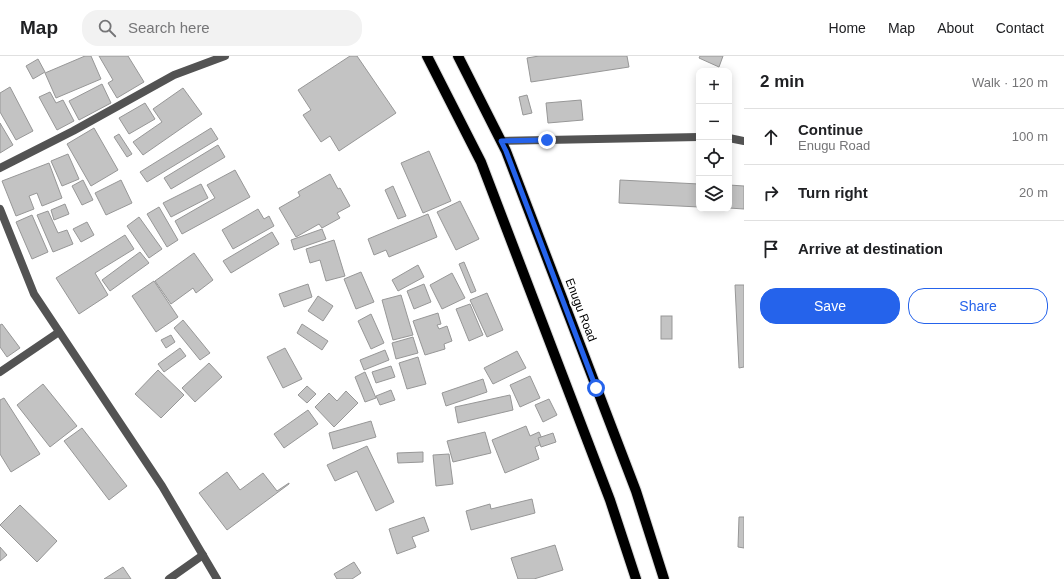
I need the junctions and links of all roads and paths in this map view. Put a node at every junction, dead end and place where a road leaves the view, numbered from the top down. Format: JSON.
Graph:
{"nodes":[{"id":1,"x":205,"y":56,"type":"edge"},
{"id":2,"x":225,"y":56,"type":"edge"},
{"id":3,"x":427,"y":56,"type":"edge"},
{"id":4,"x":458,"y":56,"type":"edge"},
{"id":5,"x":216,"y":59,"type":"junction"},
{"id":6,"x":696,"y":137,"type":"edge"},
{"id":7,"x":732,"y":139,"type":"edge"},
{"id":8,"x":501,"y":141,"type":"junction"},
{"id":9,"x":744,"y":141,"type":"edge"},
{"id":10,"x":0,"y":168,"type":"edge"},
{"id":11,"x":0,"y":209,"type":"edge"},
{"id":12,"x":59,"y":332,"type":"junction"},
{"id":13,"x":0,"y":372,"type":"edge"},
{"id":14,"x":203,"y":555,"type":"junction"},
{"id":15,"x":169,"y":579,"type":"edge"},
{"id":16,"x":217,"y":579,"type":"edge"},
{"id":17,"x":636,"y":579,"type":"edge"},
{"id":18,"x":664,"y":579,"type":"edge"}],
"edges":[{"from":1,"to":5,"type":"street"},
{"from":2,"to":5,"type":"street"},
{"from":3,"to":17,"type":"main road"},
{"from":4,"to":8,"type":"main road","name":"Enugu Road"},
{"from":5,"to":10,"type":"street"},
{"from":6,"to":8,"type":"street"},
{"from":7,"to":9,"type":"street"},
{"from":8,"to":18,"type":"main road","name":"Enugu Road"},
{"from":11,"to":12,"type":"street"},
{"from":12,"to":13,"type":"street"},
{"from":12,"to":14,"type":"street"},
{"from":14,"to":15,"type":"street"},
{"from":14,"to":16,"type":"street"}]}
